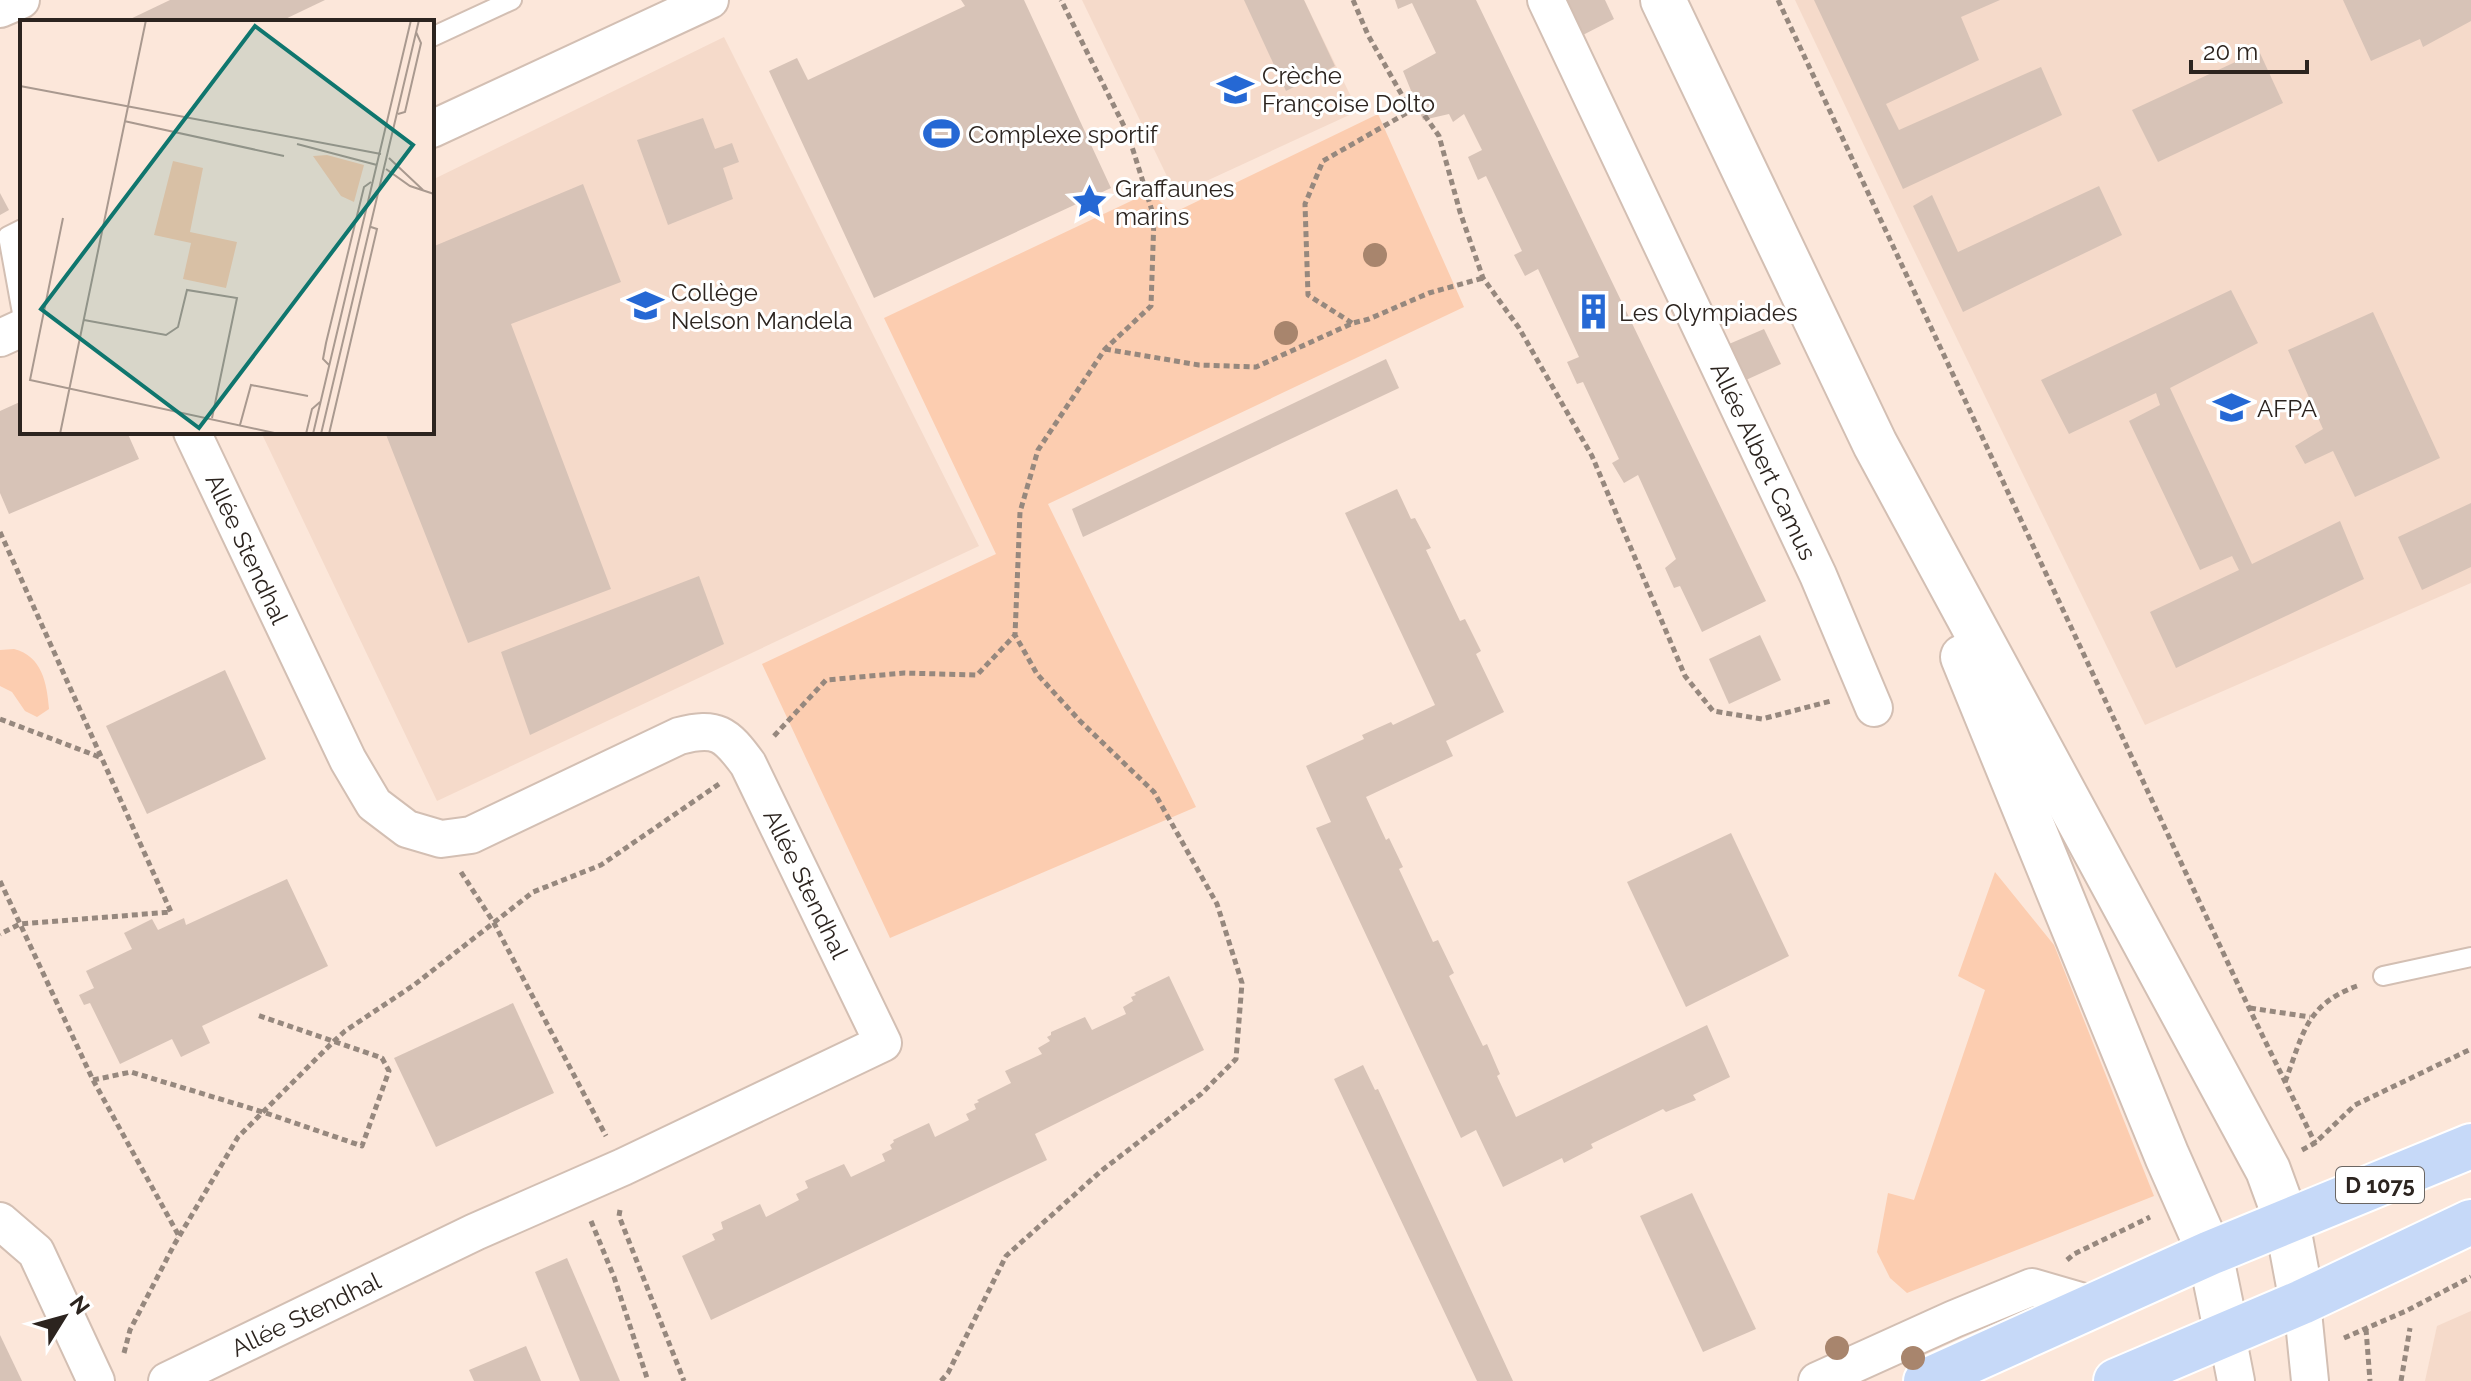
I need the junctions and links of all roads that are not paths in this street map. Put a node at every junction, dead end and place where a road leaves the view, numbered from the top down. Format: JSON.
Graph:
{"nodes":[{"id":1,"x":21,"y":0,"type":"edge"},
{"id":2,"x":512,"y":0,"type":"edge"},
{"id":3,"x":710,"y":0,"type":"edge"},
{"id":4,"x":1546,"y":0,"type":"edge"},
{"id":5,"x":1663,"y":0,"type":"edge"},
{"id":6,"x":0,"y":9,"type":"edge"},
{"id":7,"x":434,"y":36,"type":"edge"},
{"id":8,"x":434,"y":128,"type":"edge"},
{"id":9,"x":20,"y":230,"type":"edge"},
{"id":10,"x":20,"y":302,"type":"edge"},
{"id":11,"x":20,"y":329,"type":"edge"},
{"id":12,"x":0,"y":338,"type":"edge"},
{"id":13,"x":193,"y":434,"type":"edge"},
{"id":14,"x":1875,"y":444,"type":"junction"},
{"id":15,"x":1870,"y":700,"type":"road end"},
{"id":16,"x":2471,"y":957,"type":"edge"},
{"id":17,"x":2383,"y":976,"type":"road end"},
{"id":18,"x":2471,"y":1146,"type":"edge"},
{"id":19,"x":0,"y":1221,"type":"edge"},
{"id":20,"x":2287,"y":1222,"type":"junction"},
{"id":21,"x":2471,"y":1222,"type":"edge"},
{"id":22,"x":2210,"y":1253,"type":"junction"},
{"id":23,"x":2302,"y":1302,"type":"junction"},
{"id":24,"x":2094,"y":1305,"type":"junction"},
{"id":25,"x":2227,"y":1335,"type":"junction"},
{"id":26,"x":2308,"y":1367,"type":"edge"},
{"id":27,"x":96,"y":1381,"type":"edge"},
{"id":28,"x":167,"y":1381,"type":"edge"},
{"id":29,"x":1817,"y":1381,"type":"edge"},
{"id":30,"x":1926,"y":1381,"type":"edge"},
{"id":31,"x":2116,"y":1381,"type":"edge"},
{"id":32,"x":2236,"y":1381,"type":"edge"}],
"edges":[{"from":1,"to":6,"type":"street"},
{"from":2,"to":7,"type":"lane"},
{"from":3,"to":8,"type":"street"},
{"from":4,"to":15,"type":"street","name":"Allée Albert Camus"},
{"from":5,"to":14,"type":"main road"},
{"from":9,"to":10,"type":"lane"},
{"from":11,"to":12,"type":"street"},
{"from":13,"to":28,"type":"street","name":"Allée Stendhal"},
{"from":14,"to":20,"type":"main road"},
{"from":14,"to":22,"type":"main road"},
{"from":16,"to":17,"type":"lane"},
{"from":18,"to":20,"type":"main road","number":"D 1075"},
{"from":19,"to":27,"type":"street"},
{"from":20,"to":22,"type":"main road","number":"D 1075"},
{"from":20,"to":23,"type":"main road"},
{"from":21,"to":23,"type":"main road"},
{"from":22,"to":24,"type":"main road","number":"D 1075"},
{"from":22,"to":25,"type":"main road"},
{"from":23,"to":25,"type":"main road"},
{"from":23,"to":26,"type":"street"},
{"from":24,"to":29,"type":"street"},
{"from":24,"to":30,"type":"main road","number":"D 1075"},
{"from":25,"to":31,"type":"main road"},
{"from":25,"to":32,"type":"street"}]}
